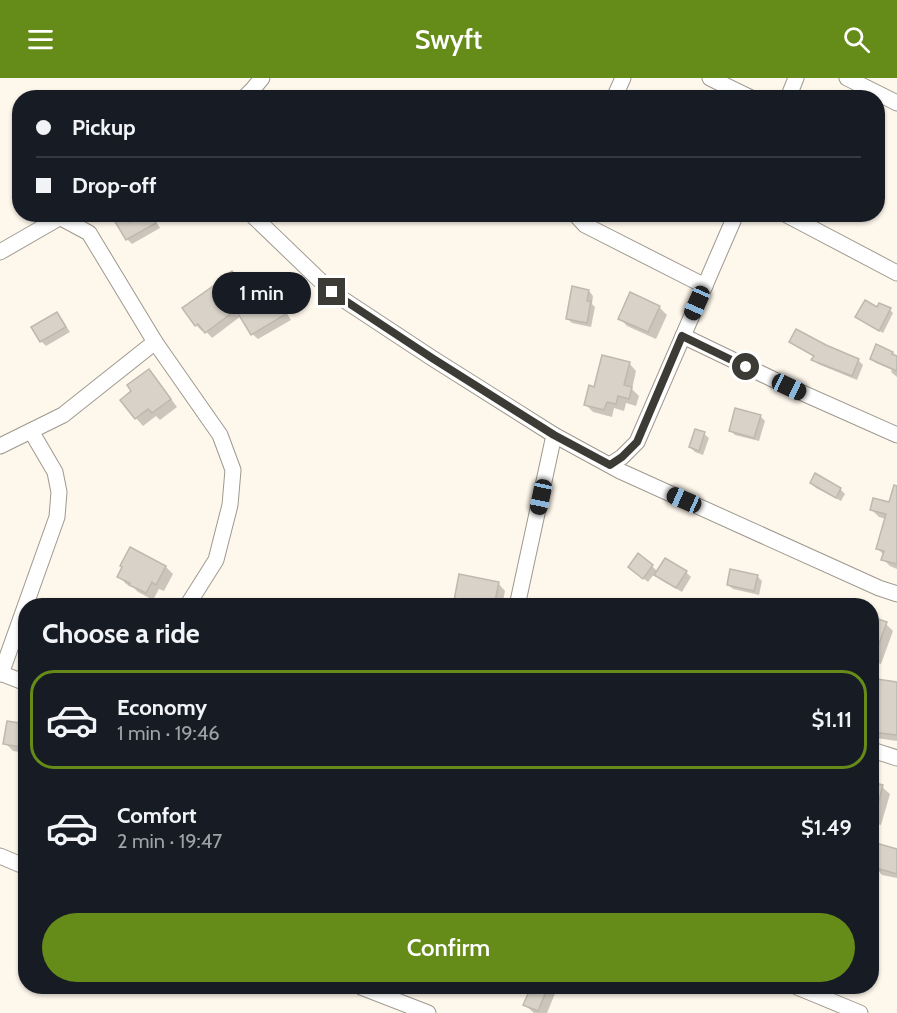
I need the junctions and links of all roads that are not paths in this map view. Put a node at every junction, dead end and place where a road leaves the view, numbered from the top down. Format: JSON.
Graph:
{"nodes":[{"id":1,"x":262,"y":78,"type":"edge"},
{"id":2,"x":710,"y":78,"type":"edge"},
{"id":3,"x":847,"y":78,"type":"edge"},
{"id":4,"x":252,"y":90,"type":"edge"},
{"id":5,"x":735,"y":90,"type":"edge"},
{"id":6,"x":871,"y":90,"type":"edge"},
{"id":7,"x":52,"y":222,"type":"edge"},
{"id":8,"x":72,"y":222,"type":"edge"},
{"id":9,"x":88,"y":222,"type":"edge"},
{"id":10,"x":259,"y":222,"type":"edge"},
{"id":11,"x":582,"y":222,"type":"edge"},
{"id":12,"x":733,"y":222,"type":"edge"},
{"id":13,"x":800,"y":222,"type":"edge"},
{"id":14,"x":89,"y":233,"type":"junction"},
{"id":15,"x":0,"y":252,"type":"edge"},
{"id":16,"x":897,"y":273,"type":"edge"},
{"id":17,"x":705,"y":286,"type":"junction"},
{"id":18,"x":682,"y":336,"type":"junction"},
{"id":19,"x":155,"y":342,"type":"junction"},
{"id":20,"x":31,"y":430,"type":"junction"},
{"id":21,"x":554,"y":435,"type":"junction"},
{"id":22,"x":897,"y":435,"type":"edge"},
{"id":23,"x":0,"y":446,"type":"edge"},
{"id":24,"x":610,"y":465,"type":"junction"},
{"id":25,"x":897,"y":594,"type":"edge"},
{"id":26,"x":28,"y":598,"type":"edge"},
{"id":27,"x":192,"y":598,"type":"edge"},
{"id":28,"x":521,"y":598,"type":"edge"},
{"id":29,"x":18,"y":624,"type":"edge"},
{"id":30,"x":0,"y":674,"type":"edge"},
{"id":31,"x":18,"y":680,"type":"edge"},
{"id":32,"x":879,"y":752,"type":"edge"},
{"id":33,"x":897,"y":758,"type":"edge"},
{"id":34,"x":0,"y":856,"type":"edge"},
{"id":35,"x":18,"y":864,"type":"edge"},
{"id":36,"x":379,"y":994,"type":"edge"},
{"id":37,"x":814,"y":994,"type":"edge"},
{"id":38,"x":428,"y":1013,"type":"edge"},
{"id":39,"x":860,"y":1013,"type":"edge"}],
"edges":[{"from":1,"to":4,"type":"street"},
{"from":2,"to":5,"type":"street"},
{"from":3,"to":6,"type":"street"},
{"from":7,"to":15,"type":"street"},
{"from":8,"to":14,"type":"street"},
{"from":9,"to":14,"type":"street"},
{"from":10,"to":21,"type":"street"},
{"from":11,"to":17,"type":"street"},
{"from":12,"to":17,"type":"street"},
{"from":13,"to":16,"type":"street"},
{"from":14,"to":19,"type":"street"},
{"from":17,"to":18,"type":"street"},
{"from":18,"to":22,"type":"street"},
{"from":18,"to":24,"type":"street"},
{"from":19,"to":20,"type":"street"},
{"from":19,"to":27,"type":"street"},
{"from":20,"to":23,"type":"street"},
{"from":20,"to":26,"type":"street"},
{"from":21,"to":24,"type":"street"},
{"from":21,"to":28,"type":"street"},
{"from":24,"to":25,"type":"street"},
{"from":29,"to":30,"type":"street"},
{"from":30,"to":31,"type":"street"},
{"from":32,"to":33,"type":"street"},
{"from":34,"to":35,"type":"street"},
{"from":36,"to":38,"type":"street"},
{"from":37,"to":39,"type":"street"}]}
